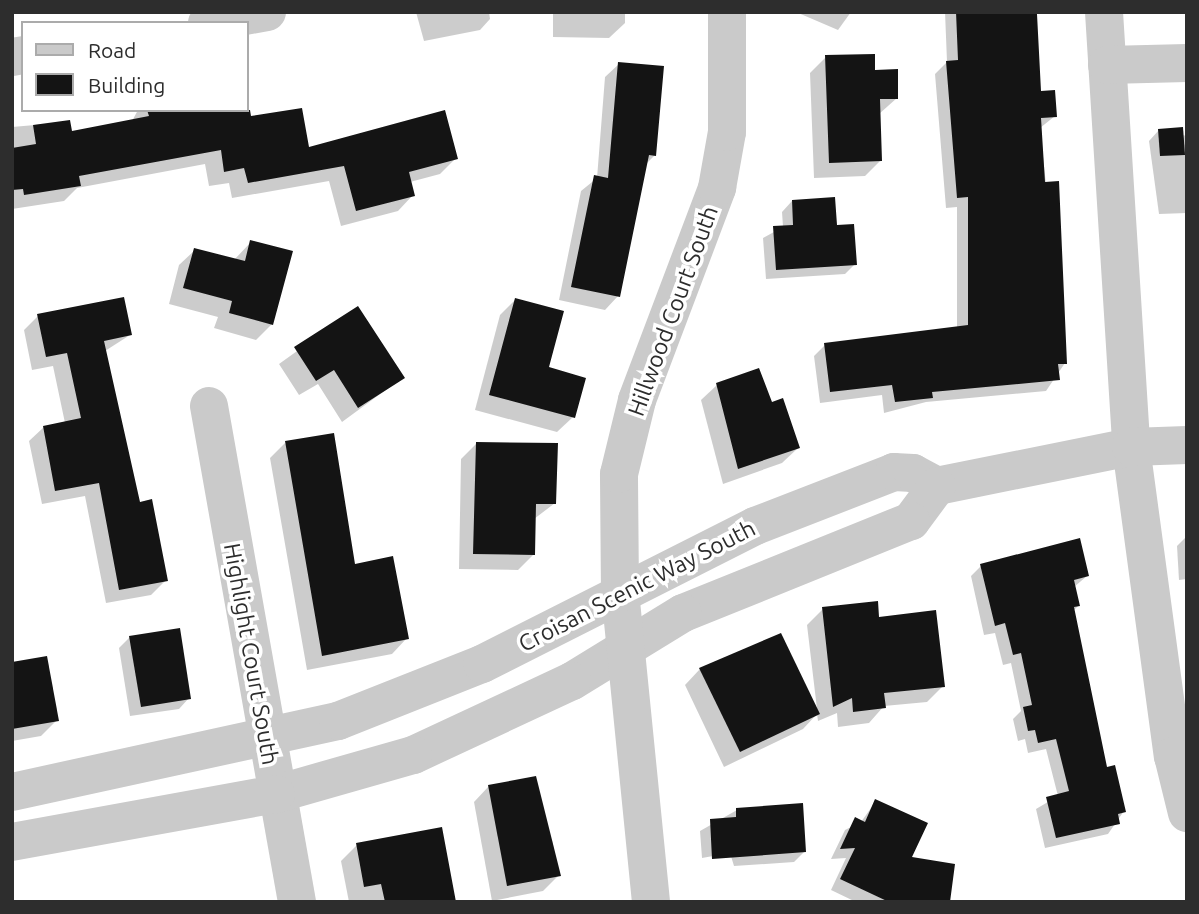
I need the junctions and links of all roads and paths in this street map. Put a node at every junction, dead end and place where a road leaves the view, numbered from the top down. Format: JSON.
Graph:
{"nodes":[{"id":1,"x":267,"y":12,"type":"edge"},
{"id":2,"x":727,"y":12,"type":"edge"},
{"id":3,"x":1104,"y":12,"type":"edge"},
{"id":4,"x":218,"y":21,"type":"edge"},
{"id":5,"x":1187,"y":63,"type":"edge"},
{"id":6,"x":1107,"y":65,"type":"junction"},
{"id":7,"x":209,"y":406,"type":"dead end"},
{"id":8,"x":1187,"y":445,"type":"edge"},
{"id":9,"x":1131,"y":447,"type":"junction"},
{"id":10,"x":937,"y":486,"type":"junction"},
{"id":11,"x":620,"y":593,"type":"junction"},
{"id":12,"x":626,"y":649,"type":"junction"},
{"id":13,"x":265,"y":740,"type":"junction"},
{"id":14,"x":12,"y":792,"type":"edge"},
{"id":15,"x":276,"y":794,"type":"junction"},
{"id":16,"x":1187,"y":813,"type":"edge"},
{"id":17,"x":12,"y":842,"type":"edge"},
{"id":18,"x":297,"y":902,"type":"edge"},
{"id":19,"x":651,"y":902,"type":"edge"}],
"edges":[{"from":1,"to":4,"type":"street"},
{"from":2,"to":11,"type":"street","name":"Hillwood Court South"},
{"from":3,"to":6,"type":"street"},
{"from":5,"to":6,"type":"street"},
{"from":6,"to":9,"type":"street"},
{"from":7,"to":13,"type":"street","name":"Highlight Court South"},
{"from":8,"to":9,"type":"street"},
{"from":9,"to":10,"type":"street"},
{"from":9,"to":16,"type":"street"},
{"from":10,"to":11,"type":"street","name":"Croisan Scenic Way South"},
{"from":10,"to":12,"type":"street","name":"Croisan Scenic Way South"},
{"from":11,"to":12,"type":"street","name":"Hillwood Court South"},
{"from":11,"to":13,"type":"street","name":"Croisan Scenic Way South"},
{"from":12,"to":15,"type":"street","name":"Croisan Scenic Way South"},
{"from":12,"to":19,"type":"street","name":"Hillwood Court South"},
{"from":13,"to":14,"type":"street","name":"Croisan Scenic Way South"},
{"from":13,"to":15,"type":"street","name":"Highlight Court South"},
{"from":15,"to":17,"type":"street","name":"Croisan Scenic Way South"},
{"from":15,"to":18,"type":"street","name":"Highlight Court South"}]}
